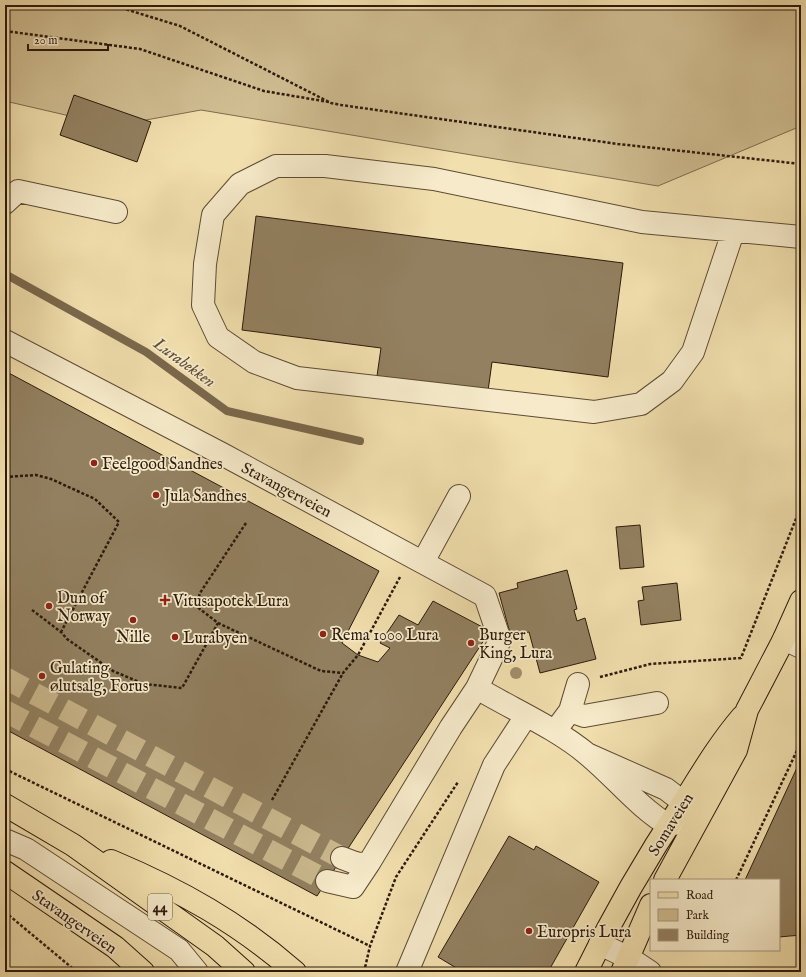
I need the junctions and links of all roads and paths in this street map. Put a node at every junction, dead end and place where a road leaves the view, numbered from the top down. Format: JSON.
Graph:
{"nodes":[{"id":1,"x":112,"y":5,"type":"edge"},
{"id":2,"x":5,"y":31,"type":"edge"},
{"id":3,"x":331,"y":103,"type":"junction"},
{"id":4,"x":801,"y":164,"type":"edge"},
{"id":5,"x":5,"y":203,"type":"edge"},
{"id":6,"x":116,"y":212,"type":"dead end"},
{"id":7,"x":733,"y":232,"type":"junction"},
{"id":8,"x":801,"y":237,"type":"edge"},
{"id":9,"x":5,"y":341,"type":"edge"},
{"id":10,"x":5,"y":477,"type":"edge"},
{"id":11,"x":459,"y":496,"type":"dead end"},
{"id":12,"x":801,"y":506,"type":"edge"},
{"id":13,"x":246,"y":522,"type":"dead end"},
{"id":14,"x":418,"y":559,"type":"junction"},
{"id":15,"x":391,"y":593,"type":"dead end"},
{"id":16,"x":801,"y":601,"type":"edge"},
{"id":17,"x":32,"y":610,"type":"dead end"},
{"id":18,"x":218,"y":623,"type":"junction"},
{"id":19,"x":61,"y":632,"type":"junction"},
{"id":20,"x":793,"y":643,"type":"edge"},
{"id":21,"x":343,"y":673,"type":"junction"},
{"id":22,"x":578,"y":684,"type":"joint"},
{"id":23,"x":477,"y":688,"type":"junction"},
{"id":24,"x":657,"y":703,"type":"dead end"},
{"id":25,"x":748,"y":710,"type":"junction"},
{"id":26,"x":570,"y":711,"type":"junction"},
{"id":27,"x":526,"y":716,"type":"junction"},
{"id":28,"x":555,"y":732,"type":"junction"},
{"id":29,"x":801,"y":742,"type":"edge"},
{"id":30,"x":587,"y":754,"type":"junction"},
{"id":31,"x":5,"y":769,"type":"edge"},
{"id":32,"x":461,"y":777,"type":"dead end"},
{"id":33,"x":272,"y":800,"type":"dead end"},
{"id":34,"x":683,"y":802,"type":"junction"},
{"id":35,"x":5,"y":805,"type":"edge"},
{"id":36,"x":696,"y":820,"type":"junction"},
{"id":37,"x":668,"y":825,"type":"junction"},
{"id":38,"x":5,"y":840,"type":"edge"},
{"id":39,"x":73,"y":845,"type":"junction"},
{"id":40,"x":342,"y":858,"type":"tunnel mouth"},
{"id":41,"x":369,"y":863,"type":"junction"},
{"id":42,"x":5,"y":873,"type":"edge"},
{"id":43,"x":665,"y":879,"type":"edge"},
{"id":44,"x":736,"y":879,"type":"edge"},
{"id":45,"x":327,"y":881,"type":"tunnel mouth"},
{"id":46,"x":650,"y":907,"type":"edge"},
{"id":47,"x":5,"y":912,"type":"edge"},
{"id":48,"x":600,"y":944,"type":"junction"},
{"id":49,"x":370,"y":946,"type":"junction"},
{"id":50,"x":626,"y":965,"type":"edge"},
{"id":51,"x":77,"y":972,"type":"edge"},
{"id":52,"x":122,"y":972,"type":"edge"},
{"id":53,"x":143,"y":972,"type":"edge"},
{"id":54,"x":197,"y":972,"type":"edge"},
{"id":55,"x":244,"y":972,"type":"edge"},
{"id":56,"x":295,"y":972,"type":"edge"},
{"id":57,"x":364,"y":972,"type":"edge"},
{"id":58,"x":407,"y":972,"type":"edge"},
{"id":59,"x":586,"y":972,"type":"edge"},
{"id":60,"x":650,"y":972,"type":"edge"}],
"edges":[{"from":1,"to":3,"type":"path"},
{"from":2,"to":3,"type":"path"},
{"from":3,"to":4,"type":"path"},
{"from":5,"to":6,"type":"street"},
{"from":7,"to":7,"type":"street"},
{"from":7,"to":8,"type":"street"},
{"from":9,"to":14,"type":"street","name":"Stavangerveien"},
{"from":10,"to":19,"type":"path"},
{"from":11,"to":14,"type":"street"},
{"from":12,"to":22,"type":"path"},
{"from":13,"to":18,"type":"path"},
{"from":14,"to":23,"type":"street","name":"Stavangerveien"},
{"from":15,"to":21,"type":"path"},
{"from":16,"to":20,"type":"main road","name":"Somaveien"},
{"from":17,"to":19,"type":"path"},
{"from":18,"to":19,"type":"path"},
{"from":18,"to":21,"type":"path"},
{"from":20,"to":25,"type":"main road","name":"Somaveien"},
{"from":21,"to":33,"type":"path"},
{"from":22,"to":26,"type":"street"},
{"from":23,"to":27,"type":"street"},
{"from":23,"to":41,"type":"street"},
{"from":24,"to":26,"type":"street"},
{"from":25,"to":34,"type":"main road","name":"Somaveien"},
{"from":25,"to":36,"type":"main road","name":"Somaveien"},
{"from":26,"to":28,"type":"street"},
{"from":27,"to":28,"type":"street"},
{"from":27,"to":58,"type":"street"},
{"from":28,"to":30,"type":"street"},
{"from":29,"to":44,"type":"path"},
{"from":30,"to":34,"type":"street"},
{"from":30,"to":37,"type":"street"},
{"from":31,"to":49,"type":"path"},
{"from":32,"to":49,"type":"path"},
{"from":34,"to":36,"type":"street"},
{"from":34,"to":37,"type":"main road","name":"Somaveien"},
{"from":35,"to":39,"type":"main road","number":"44"},
{"from":36,"to":37,"type":"street"},
{"from":36,"to":43,"type":"main road","name":"Somaveien"},
{"from":37,"to":48,"type":"main road","name":"Somaveien"},
{"from":38,"to":54,"type":"street"},
{"from":39,"to":55,"type":"main road","number":"44"},
{"from":39,"to":56,"type":"main road"},
{"from":40,"to":41,"type":"street"},
{"from":41,"to":45,"type":"street"},
{"from":42,"to":52,"type":"main road"},
{"from":42,"to":53,"type":"main road","name":"Stavangerveien"},
{"from":46,"to":50,"type":"main road"},
{"from":47,"to":51,"type":"path"},
{"from":48,"to":50,"type":"street"},
{"from":48,"to":59,"type":"main road","name":"Somaveien"},
{"from":49,"to":57,"type":"path"},
{"from":50,"to":60,"type":"street"}]}
